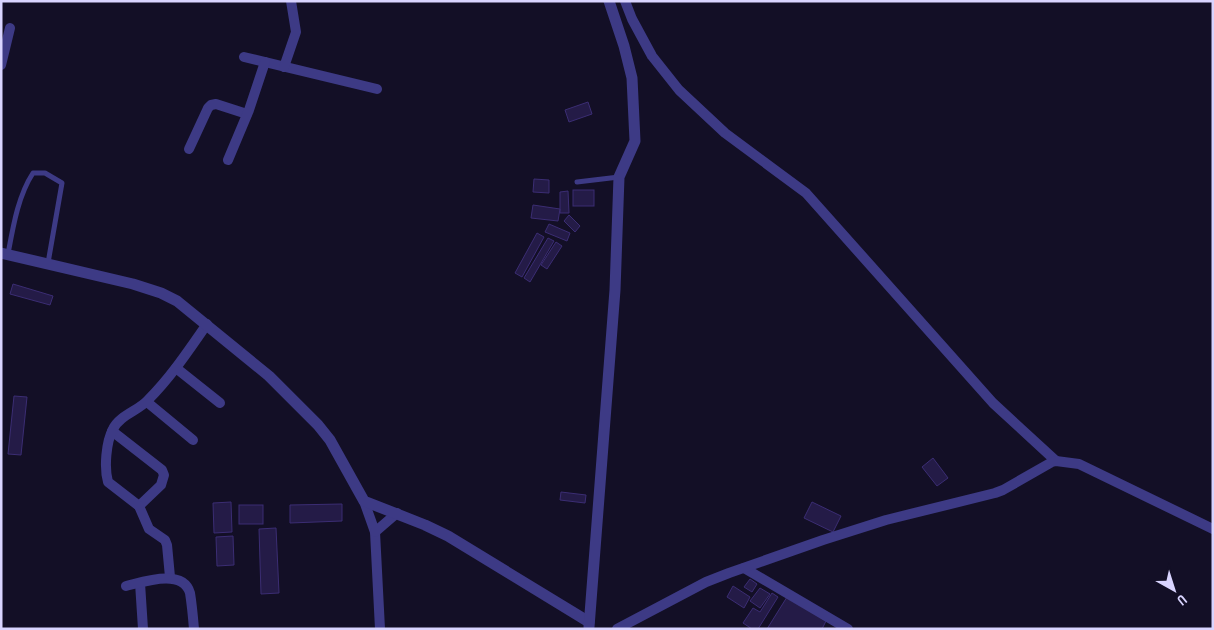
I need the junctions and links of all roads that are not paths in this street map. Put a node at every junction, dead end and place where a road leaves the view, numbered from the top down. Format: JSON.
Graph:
{"nodes":[{"id":1,"x":291,"y":1,"type":"edge"},
{"id":2,"x":609,"y":1,"type":"edge"},
{"id":3,"x":625,"y":1,"type":"edge"},
{"id":4,"x":10,"y":28,"type":"dead end"},
{"id":5,"x":244,"y":58,"type":"dead end"},
{"id":6,"x":265,"y":62,"type":"junction"},
{"id":7,"x":1,"y":65,"type":"edge"},
{"id":8,"x":284,"y":67,"type":"junction"},
{"id":9,"x":377,"y":89,"type":"dead end"},
{"id":10,"x":247,"y":114,"type":"junction"},
{"id":11,"x":189,"y":149,"type":"dead end"},
{"id":12,"x":228,"y":160,"type":"dead end"},
{"id":13,"x":619,"y":177,"type":"junction"},
{"id":14,"x":577,"y":182,"type":"dead end"},
{"id":15,"x":4,"y":254,"type":"edge"},
{"id":16,"x":48,"y":264,"type":"junction"},
{"id":17,"x":207,"y":324,"type":"junction"},
{"id":18,"x":176,"y":368,"type":"junction"},
{"id":19,"x":147,"y":402,"type":"junction"},
{"id":20,"x":220,"y":403,"type":"dead end"},
{"id":21,"x":112,"y":431,"type":"junction"},
{"id":22,"x":193,"y":440,"type":"dead end"},
{"id":23,"x":1056,"y":461,"type":"junction"},
{"id":24,"x":364,"y":500,"type":"junction"},
{"id":25,"x":139,"y":506,"type":"junction"},
{"id":26,"x":397,"y":513,"type":"junction"},
{"id":27,"x":1213,"y":529,"type":"edge"},
{"id":28,"x":375,"y":532,"type":"junction"},
{"id":29,"x":744,"y":568,"type":"junction"},
{"id":30,"x":170,"y":577,"type":"junction"},
{"id":31,"x":140,"y":583,"type":"junction"},
{"id":32,"x":126,"y":586,"type":"dead end"},
{"id":33,"x":589,"y":625,"type":"edge"},
{"id":34,"x":143,"y":629,"type":"edge"},
{"id":35,"x":194,"y":629,"type":"edge"},
{"id":36,"x":380,"y":629,"type":"edge"},
{"id":37,"x":617,"y":629,"type":"edge"},
{"id":38,"x":848,"y":629,"type":"edge"}],
"edges":[{"from":1,"to":8,"type":"street"},
{"from":2,"to":13,"type":"street"},
{"from":3,"to":23,"type":"street"},
{"from":4,"to":7,"type":"street"},
{"from":5,"to":6,"type":"street"},
{"from":6,"to":8,"type":"street"},
{"from":6,"to":10,"type":"street"},
{"from":8,"to":9,"type":"street"},
{"from":10,"to":11,"type":"street"},
{"from":10,"to":12,"type":"street"},
{"from":13,"to":14,"type":"lane"},
{"from":13,"to":33,"type":"street"},
{"from":15,"to":16,"type":"street"},
{"from":15,"to":16,"type":"lane"},
{"from":16,"to":17,"type":"street"},
{"from":17,"to":18,"type":"street"},
{"from":17,"to":24,"type":"street"},
{"from":18,"to":19,"type":"street"},
{"from":18,"to":20,"type":"street"},
{"from":19,"to":21,"type":"street"},
{"from":19,"to":22,"type":"street"},
{"from":21,"to":25,"type":"street"},
{"from":21,"to":25,"type":"street"},
{"from":23,"to":27,"type":"street"},
{"from":23,"to":29,"type":"street"},
{"from":24,"to":26,"type":"street"},
{"from":24,"to":28,"type":"street"},
{"from":25,"to":30,"type":"street"},
{"from":26,"to":28,"type":"street"},
{"from":26,"to":33,"type":"street"},
{"from":28,"to":36,"type":"street"},
{"from":29,"to":37,"type":"street"},
{"from":29,"to":38,"type":"street"},
{"from":30,"to":31,"type":"street"},
{"from":30,"to":35,"type":"street"},
{"from":31,"to":32,"type":"street"},
{"from":31,"to":34,"type":"street"}]}
